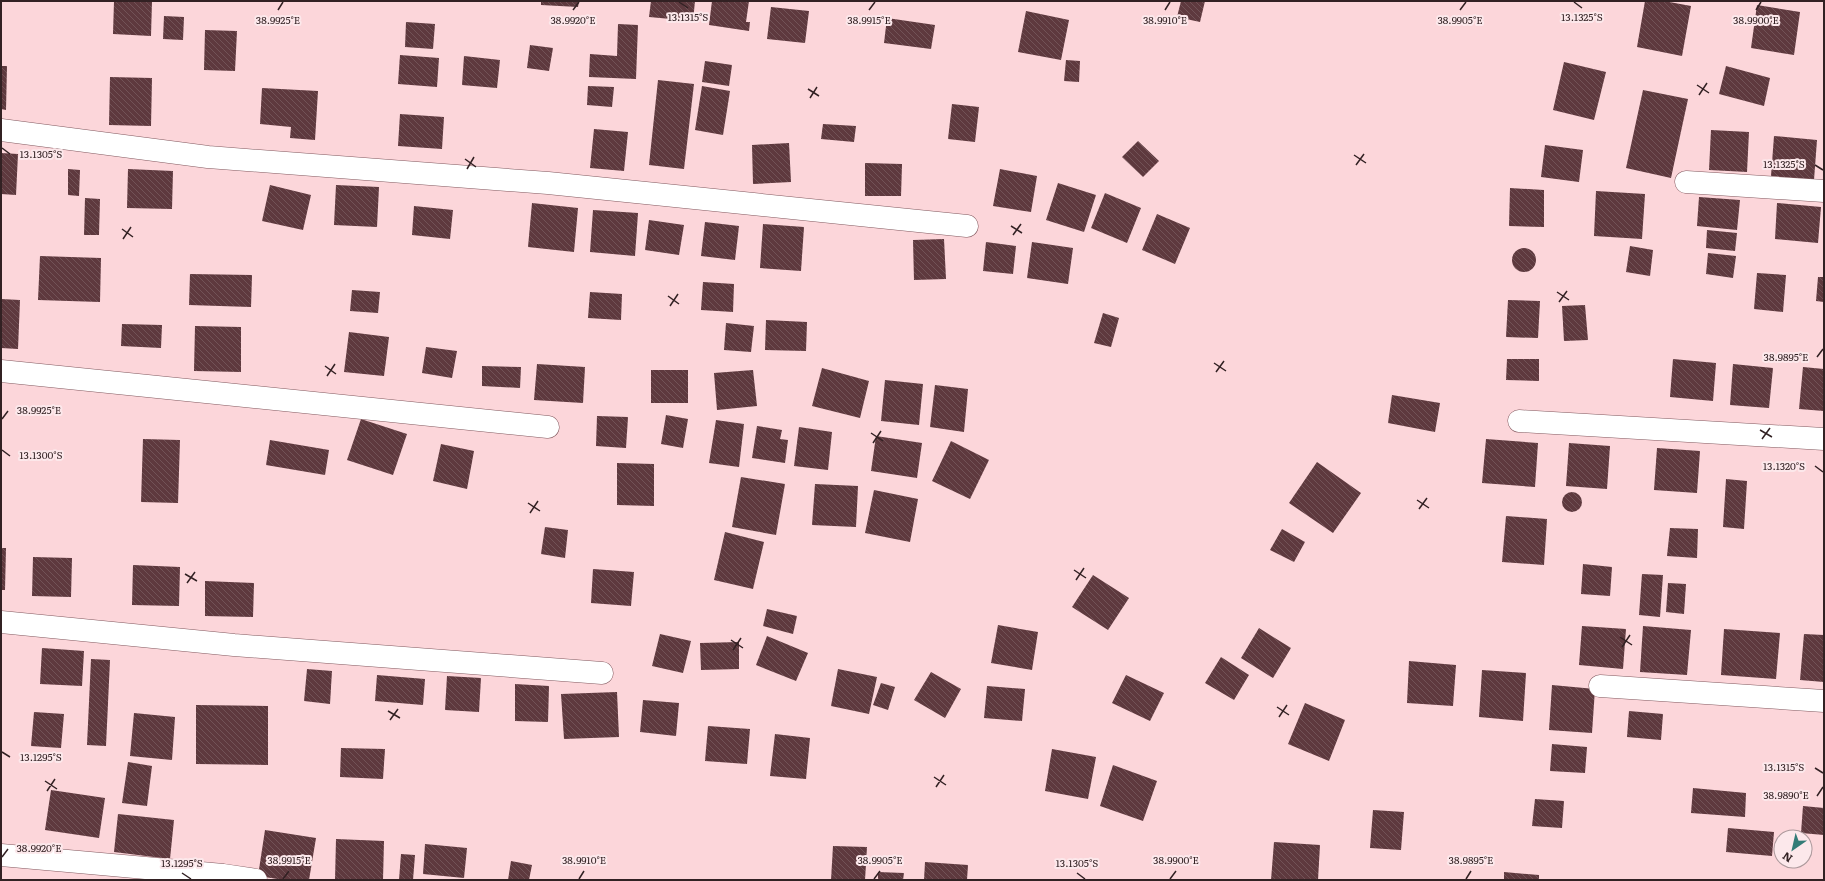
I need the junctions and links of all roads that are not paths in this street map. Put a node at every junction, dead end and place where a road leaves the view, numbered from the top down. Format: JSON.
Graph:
{"nodes":[{"id":1,"x":1,"y":130,"type":"edge"},
{"id":2,"x":1686,"y":182,"type":"dead end"},
{"id":3,"x":1824,"y":191,"type":"edge"},
{"id":4,"x":966,"y":226,"type":"dead end"},
{"id":5,"x":1,"y":371,"type":"edge"},
{"id":6,"x":1519,"y":421,"type":"dead end"},
{"id":7,"x":548,"y":427,"type":"dead end"},
{"id":8,"x":1824,"y":439,"type":"edge"},
{"id":9,"x":1,"y":622,"type":"edge"},
{"id":10,"x":602,"y":673,"type":"dead end"},
{"id":11,"x":1600,"y":686,"type":"dead end"},
{"id":12,"x":1824,"y":701,"type":"edge"},
{"id":13,"x":1,"y":855,"type":"edge"},
{"id":14,"x":256,"y":880,"type":"edge"}],
"edges":[{"from":1,"to":4,"type":"street"},
{"from":2,"to":3,"type":"street"},
{"from":5,"to":7,"type":"street"},
{"from":6,"to":8,"type":"street"},
{"from":9,"to":10,"type":"street"},
{"from":11,"to":12,"type":"street"},
{"from":13,"to":14,"type":"street"}]}
